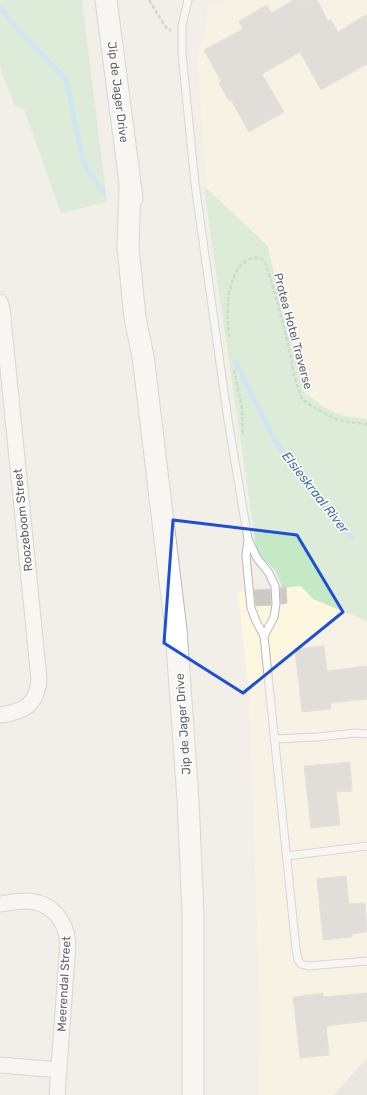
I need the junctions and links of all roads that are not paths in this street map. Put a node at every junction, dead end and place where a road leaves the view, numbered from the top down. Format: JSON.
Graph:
{"nodes":[{"id":1,"x":106,"y":0,"type":"edge"},
{"id":2,"x":188,"y":0,"type":"edge"},
{"id":3,"x":0,"y":302,"type":"edge"},
{"id":4,"x":248,"y":539,"type":"junction"},
{"id":5,"x":264,"y":636,"type":"junction"},
{"id":6,"x":0,"y":715,"type":"edge"},
{"id":7,"x":367,"y":734,"type":"edge"},
{"id":8,"x":274,"y":739,"type":"junction"},
{"id":9,"x":367,"y":846,"type":"edge"},
{"id":10,"x":287,"y":856,"type":"junction"},
{"id":11,"x":0,"y":904,"type":"edge"},
{"id":12,"x":367,"y":961,"type":"edge"},
{"id":13,"x":0,"y":1065,"type":"edge"},
{"id":14,"x":59,"y":1070,"type":"junction"},
{"id":15,"x":57,"y":1095,"type":"edge"},
{"id":16,"x":193,"y":1095,"type":"edge"}],
"edges":[{"from":1,"to":16,"type":"main road","name":"Jip de Jager Drive"},
{"from":2,"to":4,"type":"lane"},
{"from":3,"to":6,"type":"street","name":"Roozeboom Street"},
{"from":4,"to":5,"type":"lane"},
{"from":4,"to":5,"type":"lane"},
{"from":5,"to":8,"type":"lane"},
{"from":7,"to":8,"type":"lane"},
{"from":8,"to":10,"type":"lane"},
{"from":9,"to":10,"type":"lane"},
{"from":10,"to":12,"type":"lane"},
{"from":11,"to":14,"type":"street","name":"Meerendal Street"},
{"from":13,"to":14,"type":"street"},
{"from":14,"to":15,"type":"street","name":"Meerendal Street"}]}
